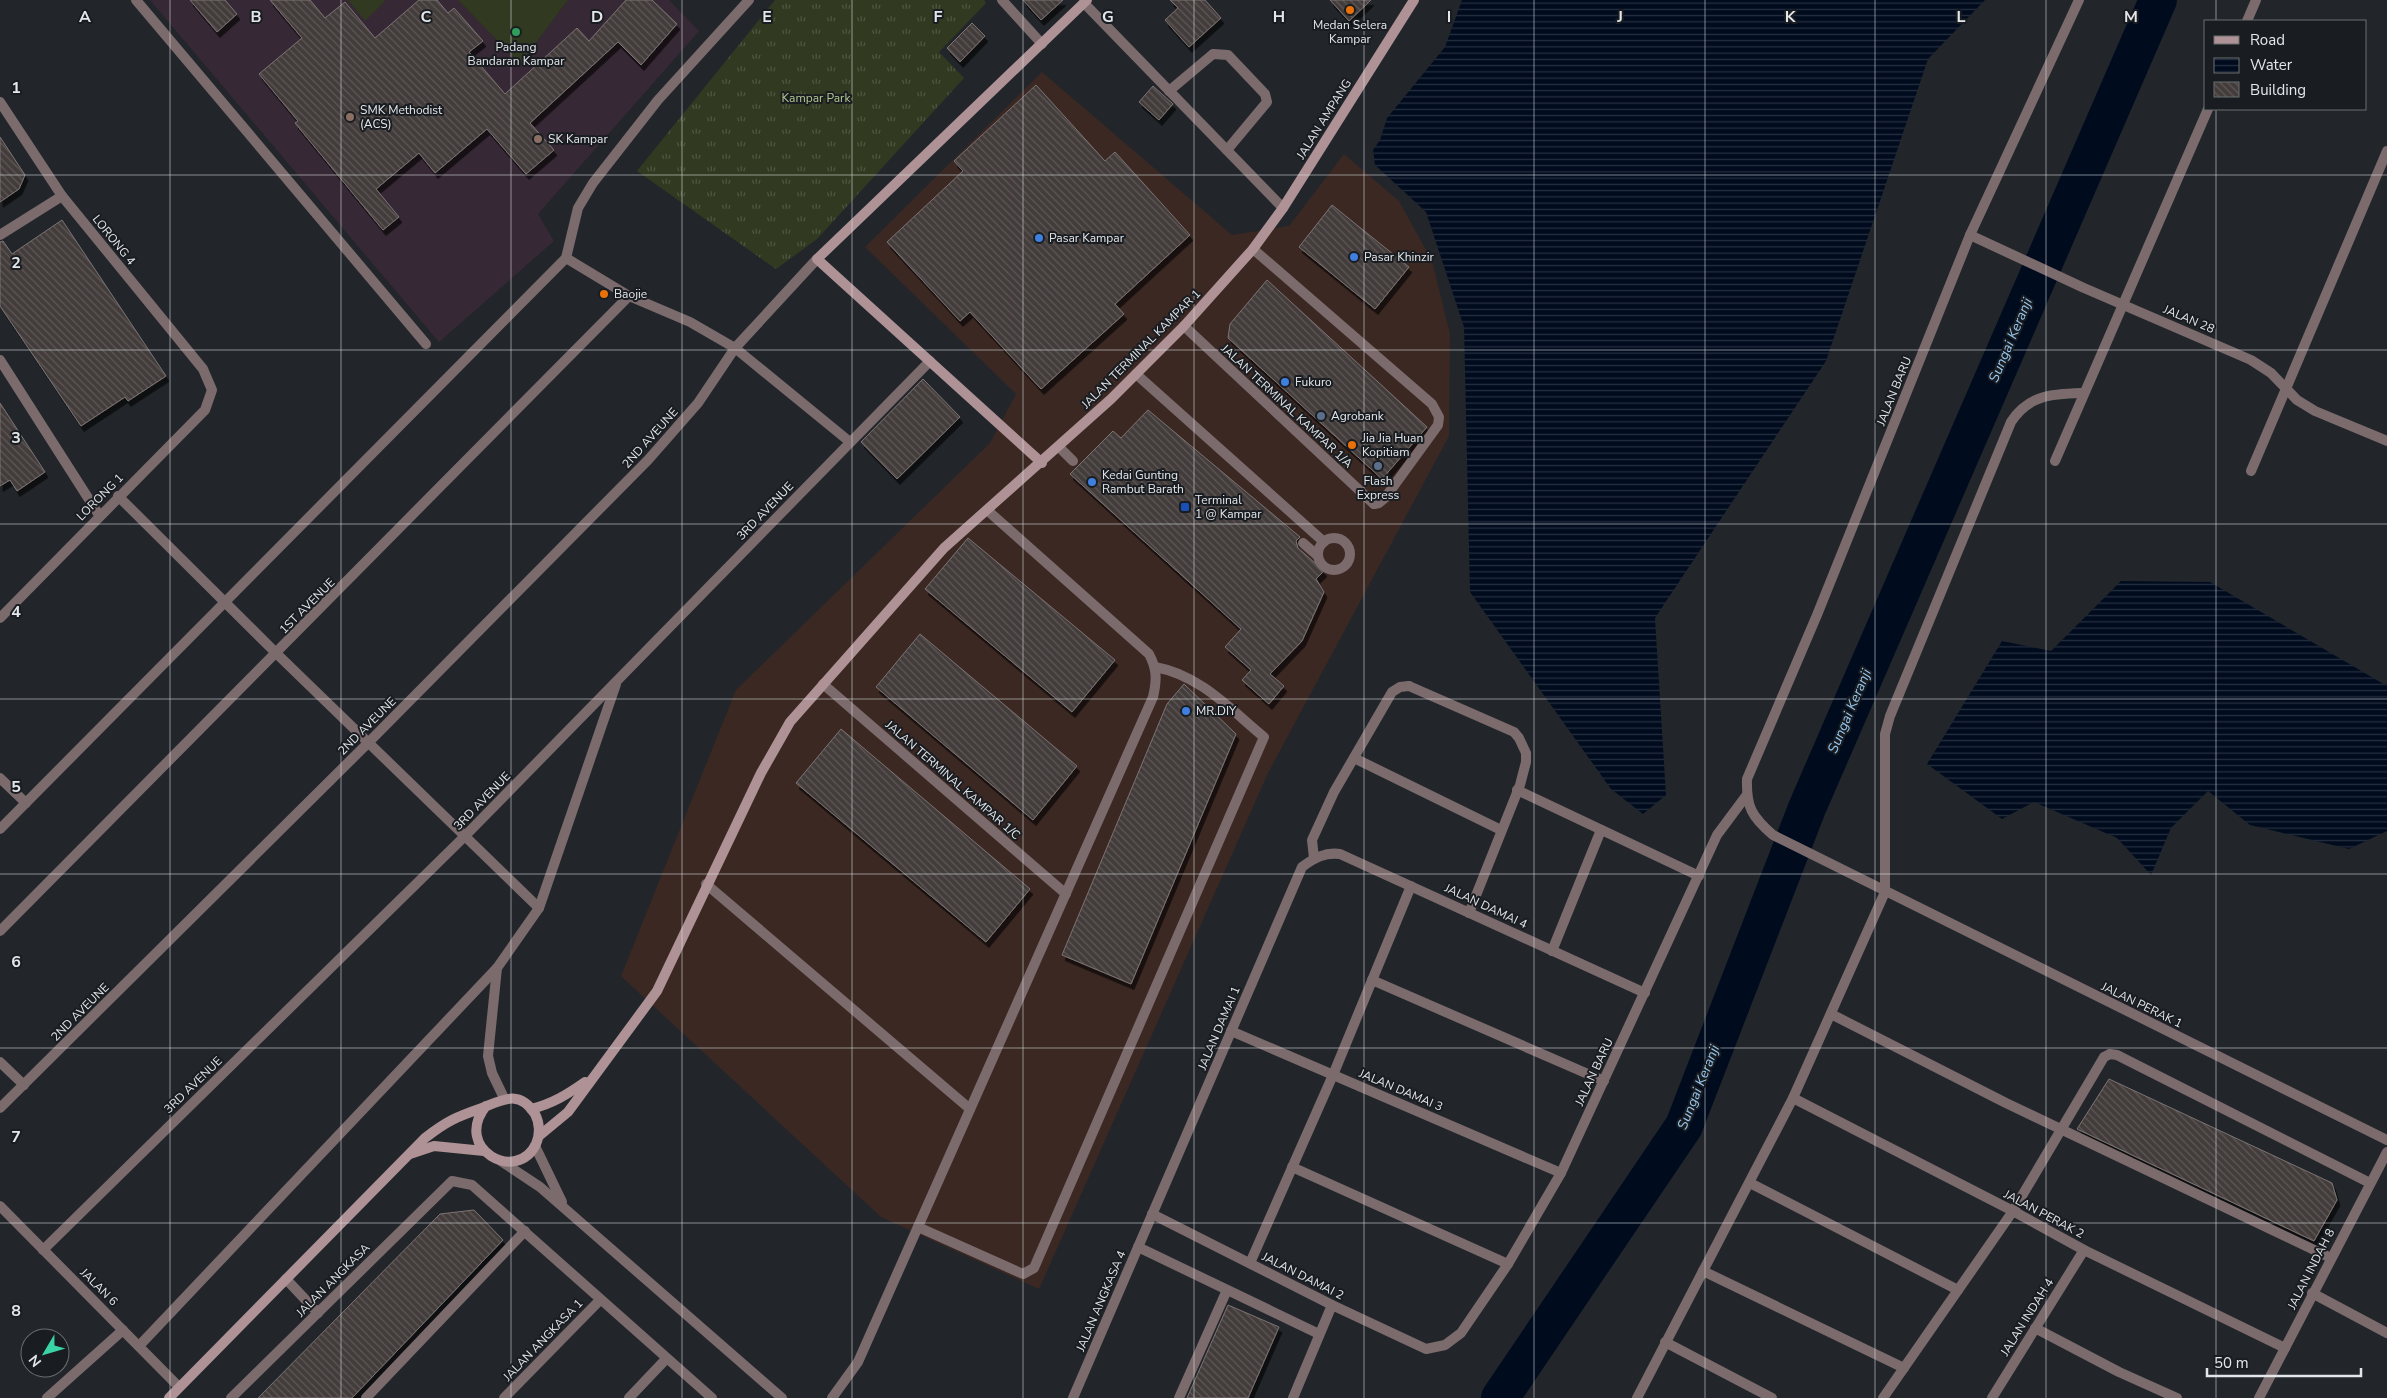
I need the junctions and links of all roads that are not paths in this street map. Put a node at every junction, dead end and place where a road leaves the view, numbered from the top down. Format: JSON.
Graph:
{"nodes":[{"id":1,"x":136,"y":0,"type":"edge"},
{"id":2,"x":749,"y":0,"type":"edge"},
{"id":3,"x":1002,"y":0,"type":"edge"},
{"id":4,"x":1414,"y":0,"type":"edge"},
{"id":5,"x":2079,"y":0,"type":"edge"},
{"id":6,"x":2256,"y":0,"type":"edge"},
{"id":7,"x":1086,"y":1,"type":"edge"},
{"id":8,"x":2246,"y":20,"type":"edge"},
{"id":9,"x":1042,"y":44,"type":"junction"},
{"id":10,"x":1169,"y":91,"type":"junction"},
{"id":11,"x":0,"y":102,"type":"edge"},
{"id":12,"x":2208,"y":110,"type":"edge"},
{"id":13,"x":1227,"y":150,"type":"junction"},
{"id":14,"x":2387,"y":151,"type":"edge"},
{"id":15,"x":62,"y":196,"type":"junction"},
{"id":16,"x":1283,"y":208,"type":"junction"},
{"id":17,"x":0,"y":235,"type":"edge"},
{"id":18,"x":1970,"y":235,"type":"junction"},
{"id":19,"x":1253,"y":250,"type":"junction"},
{"id":20,"x":566,"y":258,"type":"junction"},
{"id":21,"x":818,"y":259,"type":"junction"},
{"id":22,"x":629,"y":296,"type":"junction"},
{"id":23,"x":2122,"y":304,"type":"junction"},
{"id":24,"x":1184,"y":326,"type":"junction"},
{"id":25,"x":426,"y":344,"type":"dead end"},
{"id":26,"x":736,"y":348,"type":"junction"},
{"id":27,"x":0,"y":360,"type":"edge"},
{"id":28,"x":930,"y":361,"type":"junction"},
{"id":29,"x":1136,"y":374,"type":"junction"},
{"id":30,"x":2285,"y":389,"type":"junction"},
{"id":31,"x":212,"y":390,"type":"joint"},
{"id":32,"x":2084,"y":393,"type":"junction"},
{"id":33,"x":2387,"y":441,"type":"edge"},
{"id":34,"x":850,"y":442,"type":"junction"},
{"id":35,"x":1059,"y":448,"type":"junction"},
{"id":36,"x":2055,"y":461,"type":"dead end"},
{"id":37,"x":1073,"y":462,"type":"dead end"},
{"id":38,"x":1042,"y":463,"type":"junction"},
{"id":39,"x":2251,"y":471,"type":"dead end"},
{"id":40,"x":118,"y":496,"type":"junction"},
{"id":41,"x":987,"y":510,"type":"junction"},
{"id":42,"x":99,"y":515,"type":"junction"},
{"id":43,"x":1324,"y":542,"type":"junction"},
{"id":44,"x":1303,"y":543,"type":"dead end"},
{"id":45,"x":1318,"y":556,"type":"junction"},
{"id":46,"x":223,"y":602,"type":"junction"},
{"id":47,"x":0,"y":618,"type":"edge"},
{"id":48,"x":277,"y":654,"type":"junction"},
{"id":49,"x":1155,"y":667,"type":"junction"},
{"id":50,"x":617,"y":681,"type":"junction"},
{"id":51,"x":823,"y":684,"type":"junction"},
{"id":52,"x":368,"y":743,"type":"junction"},
{"id":53,"x":1354,"y":758,"type":"junction"},
{"id":54,"x":0,"y":778,"type":"edge"},
{"id":55,"x":1517,"y":790,"type":"junction"},
{"id":56,"x":1746,"y":796,"type":"junction"},
{"id":57,"x":26,"y":803,"type":"junction"},
{"id":58,"x":0,"y":829,"type":"edge"},
{"id":59,"x":1501,"y":830,"type":"junction"},
{"id":60,"x":1601,"y":830,"type":"junction"},
{"id":61,"x":464,"y":837,"type":"junction"},
{"id":62,"x":1314,"y":858,"type":"junction"},
{"id":63,"x":1700,"y":876,"type":"junction"},
{"id":64,"x":706,"y":884,"type":"junction"},
{"id":65,"x":1411,"y":886,"type":"junction"},
{"id":66,"x":1885,"y":892,"type":"junction"},
{"id":67,"x":1066,"y":894,"type":"junction"},
{"id":68,"x":539,"y":908,"type":"junction"},
{"id":69,"x":1469,"y":913,"type":"junction"},
{"id":70,"x":0,"y":931,"type":"edge"},
{"id":71,"x":1552,"y":950,"type":"junction"},
{"id":72,"x":497,"y":968,"type":"junction"},
{"id":73,"x":1372,"y":980,"type":"junction"},
{"id":74,"x":1645,"y":993,"type":"junction"},
{"id":75,"x":1831,"y":1014,"type":"junction"},
{"id":76,"x":1231,"y":1031,"type":"junction"},
{"id":77,"x":0,"y":1062,"type":"edge"},
{"id":78,"x":1333,"y":1075,"type":"junction"},
{"id":79,"x":590,"y":1079,"type":"junction"},
{"id":80,"x":1604,"y":1081,"type":"junction"},
{"id":81,"x":24,"y":1085,"type":"junction"},
{"id":82,"x":504,"y":1098,"type":"junction"},
{"id":83,"x":1793,"y":1098,"type":"junction"},
{"id":84,"x":486,"y":1106,"type":"junction"},
{"id":85,"x":0,"y":1108,"type":"edge"},
{"id":86,"x":531,"y":1108,"type":"junction"},
{"id":87,"x":970,"y":1109,"type":"junction"},
{"id":88,"x":2063,"y":1129,"type":"junction"},
{"id":89,"x":2387,"y":1140,"type":"edge"},
{"id":90,"x":537,"y":1141,"type":"junction"},
{"id":91,"x":484,"y":1151,"type":"junction"},
{"id":92,"x":2387,"y":1152,"type":"edge"},
{"id":93,"x":410,"y":1154,"type":"junction"},
{"id":94,"x":501,"y":1161,"type":"junction"},
{"id":95,"x":1292,"y":1168,"type":"junction"},
{"id":96,"x":1561,"y":1172,"type":"junction"},
{"id":97,"x":1750,"y":1183,"type":"junction"},
{"id":98,"x":2370,"y":1183,"type":"junction"},
{"id":99,"x":0,"y":1206,"type":"edge"},
{"id":100,"x":564,"y":1208,"type":"junction"},
{"id":101,"x":2012,"y":1211,"type":"junction"},
{"id":102,"x":1152,"y":1214,"type":"junction"},
{"id":103,"x":918,"y":1227,"type":"junction"},
{"id":104,"x":525,"y":1231,"type":"junction"},
{"id":105,"x":1138,"y":1247,"type":"junction"},
{"id":106,"x":43,"y":1250,"type":"junction"},
{"id":107,"x":2084,"y":1250,"type":"junction"},
{"id":108,"x":2331,"y":1258,"type":"junction"},
{"id":109,"x":1250,"y":1263,"type":"junction"},
{"id":110,"x":1508,"y":1264,"type":"junction"},
{"id":111,"x":1704,"y":1271,"type":"junction"},
{"id":112,"x":286,"y":1279,"type":"junction"},
{"id":113,"x":1227,"y":1290,"type":"junction"},
{"id":114,"x":1958,"y":1290,"type":"junction"},
{"id":115,"x":2312,"y":1293,"type":"junction"},
{"id":116,"x":600,"y":1300,"type":"junction"},
{"id":117,"x":1332,"y":1305,"type":"junction"},
{"id":118,"x":318,"y":1313,"type":"junction"},
{"id":119,"x":2035,"y":1328,"type":"junction"},
{"id":120,"x":123,"y":1330,"type":"junction"},
{"id":121,"x":2387,"y":1333,"type":"edge"},
{"id":122,"x":1319,"y":1334,"type":"junction"},
{"id":123,"x":1665,"y":1342,"type":"junction"},
{"id":124,"x":1445,"y":1345,"type":"joint"},
{"id":125,"x":139,"y":1346,"type":"junction"},
{"id":126,"x":2285,"y":1348,"type":"junction"},
{"id":127,"x":666,"y":1359,"type":"junction"},
{"id":128,"x":1904,"y":1368,"type":"junction"},
{"id":129,"x":179,"y":1387,"type":"junction"},
{"id":130,"x":47,"y":1398,"type":"edge"},
{"id":131,"x":169,"y":1398,"type":"edge"},
{"id":132,"x":231,"y":1398,"type":"edge"},
{"id":133,"x":366,"y":1398,"type":"edge"},
{"id":134,"x":504,"y":1398,"type":"edge"},
{"id":135,"x":629,"y":1398,"type":"edge"},
{"id":136,"x":712,"y":1398,"type":"edge"},
{"id":137,"x":782,"y":1398,"type":"edge"},
{"id":138,"x":832,"y":1398,"type":"edge"},
{"id":139,"x":1073,"y":1398,"type":"edge"},
{"id":140,"x":1179,"y":1398,"type":"edge"},
{"id":141,"x":1293,"y":1398,"type":"edge"},
{"id":142,"x":1637,"y":1398,"type":"edge"},
{"id":143,"x":1772,"y":1398,"type":"edge"},
{"id":144,"x":1883,"y":1398,"type":"edge"},
{"id":145,"x":1992,"y":1398,"type":"edge"},
{"id":146,"x":2177,"y":1398,"type":"edge"},
{"id":147,"x":2259,"y":1398,"type":"edge"}],
"edges":[{"from":1,"to":25,"type":"street"},
{"from":2,"to":20,"type":"street"},
{"from":3,"to":9,"type":"street"},
{"from":4,"to":16,"type":"street","name":"JALAN AMPANG"},
{"from":5,"to":18,"type":"street","name":"JALAN BARU"},
{"from":6,"to":8,"type":"street"},
{"from":7,"to":9,"type":"street"},
{"from":7,"to":10,"type":"street"},
{"from":9,"to":21,"type":"street"},
{"from":10,"to":13,"type":"street"},
{"from":10,"to":13,"type":"street"},
{"from":11,"to":15,"type":"street","name":"LORONG 4"},
{"from":12,"to":23,"type":"street"},
{"from":13,"to":16,"type":"street"},
{"from":14,"to":30,"type":"street"},
{"from":15,"to":17,"type":"street"},
{"from":15,"to":31,"type":"street","name":"LORONG 4"},
{"from":16,"to":19,"type":"street","name":"JALAN AMPANG"},
{"from":18,"to":23,"type":"street","name":"JALAN 28"},
{"from":18,"to":56,"type":"street","name":"JALAN BARU"},
{"from":19,"to":24,"type":"street","name":"JALAN TERMINAL KAMPAR 1"},
{"from":19,"to":24,"type":"street","name":"JALAN TERMINAL KAMPAR 1/A"},
{"from":20,"to":22,"type":"street"},
{"from":20,"to":46,"type":"street"},
{"from":21,"to":26,"type":"street","name":"2ND AVEUNE"},
{"from":21,"to":28,"type":"street"},
{"from":22,"to":26,"type":"street"},
{"from":22,"to":48,"type":"street","name":"1ST AVENUE"},
{"from":23,"to":30,"type":"street","name":"JALAN 28"},
{"from":23,"to":32,"type":"street"},
{"from":24,"to":29,"type":"street","name":"JALAN TERMINAL KAMPAR 1"},
{"from":26,"to":34,"type":"street"},
{"from":26,"to":52,"type":"street","name":"2ND AVEUNE"},
{"from":27,"to":42,"type":"street"},
{"from":28,"to":34,"type":"street","name":"3RD AVENUE"},
{"from":28,"to":38,"type":"street"},
{"from":29,"to":35,"type":"street","name":"JALAN TERMINAL KAMPAR 1"},
{"from":29,"to":43,"type":"street"},
{"from":30,"to":33,"type":"street","name":"JALAN 28"},
{"from":30,"to":39,"type":"street"},
{"from":31,"to":40,"type":"street","name":"LORONG 1"},
{"from":32,"to":36,"type":"street"},
{"from":32,"to":66,"type":"street"},
{"from":34,"to":50,"type":"street","name":"3RD AVENUE"},
{"from":35,"to":37,"type":"street"},
{"from":35,"to":38,"type":"street","name":"JALAN TERMINAL KAMPAR 1"},
{"from":38,"to":41,"type":"street","name":"JALAN TERMINAL KAMPAR 1"},
{"from":40,"to":42,"type":"street","name":"LORONG 1"},
{"from":40,"to":46,"type":"street"},
{"from":41,"to":49,"type":"street"},
{"from":41,"to":51,"type":"street","name":"JALAN TERMINAL KAMPAR 1"},
{"from":42,"to":47,"type":"street","name":"LORONG 1"},
{"from":43,"to":45,"type":"street"},
{"from":43,"to":45,"type":"street"},
{"from":44,"to":45,"type":"street"},
{"from":46,"to":48,"type":"street"},
{"from":46,"to":57,"type":"street"},
{"from":48,"to":52,"type":"street"},
{"from":48,"to":70,"type":"street","name":"1ST AVENUE"},
{"from":49,"to":67,"type":"street"},
{"from":49,"to":103,"type":"street"},
{"from":50,"to":61,"type":"street","name":"3RD AVENUE"},
{"from":50,"to":68,"type":"street"},
{"from":51,"to":64,"type":"street","name":"JALAN TERMINAL KAMPAR 1"},
{"from":51,"to":67,"type":"street","name":"JALAN TERMINAL KAMPAR 1/C"},
{"from":52,"to":61,"type":"street"},
{"from":52,"to":81,"type":"street","name":"2ND AVEUNE"},
{"from":53,"to":55,"type":"street"},
{"from":53,"to":59,"type":"street"},
{"from":53,"to":62,"type":"street"},
{"from":54,"to":57,"type":"street"},
{"from":55,"to":59,"type":"street"},
{"from":55,"to":60,"type":"street"},
{"from":56,"to":63,"type":"street","name":"JALAN BARU"},
{"from":56,"to":66,"type":"street"},
{"from":57,"to":58,"type":"street"},
{"from":59,"to":69,"type":"street"},
{"from":60,"to":63,"type":"street"},
{"from":60,"to":71,"type":"street"},
{"from":61,"to":68,"type":"street"},
{"from":61,"to":106,"type":"street","name":"3RD AVENUE"},
{"from":62,"to":65,"type":"street","name":"JALAN DAMAI 4"},
{"from":62,"to":76,"type":"street","name":"JALAN DAMAI 1"},
{"from":63,"to":74,"type":"street","name":"JALAN BARU"},
{"from":64,"to":79,"type":"street","name":"JALAN TERMINAL KAMPAR 1"},
{"from":64,"to":87,"type":"street"},
{"from":65,"to":69,"type":"street","name":"JALAN DAMAI 4"},
{"from":65,"to":73,"type":"street"},
{"from":66,"to":75,"type":"street"},
{"from":66,"to":89,"type":"street","name":"JALAN PERAK 1"},
{"from":67,"to":87,"type":"street"},
{"from":68,"to":72,"type":"street"},
{"from":69,"to":71,"type":"street","name":"JALAN DAMAI 4"},
{"from":71,"to":74,"type":"street","name":"JALAN DAMAI 4"},
{"from":72,"to":82,"type":"street"},
{"from":72,"to":125,"type":"street"},
{"from":73,"to":78,"type":"street"},
{"from":73,"to":80,"type":"street"},
{"from":74,"to":80,"type":"street","name":"JALAN BARU"},
{"from":75,"to":83,"type":"street"},
{"from":75,"to":88,"type":"street"},
{"from":76,"to":78,"type":"street","name":"JALAN DAMAI 3"},
{"from":76,"to":102,"type":"street","name":"JALAN DAMAI 1"},
{"from":77,"to":81,"type":"street"},
{"from":78,"to":95,"type":"street"},
{"from":78,"to":96,"type":"street","name":"JALAN DAMAI 3"},
{"from":79,"to":86,"type":"street"},
{"from":79,"to":90,"type":"street","name":"JALAN TERMINAL KAMPAR 1"},
{"from":80,"to":96,"type":"street","name":"JALAN BARU"},
{"from":81,"to":85,"type":"street","name":"2ND AVEUNE"},
{"from":82,"to":84,"type":"street"},
{"from":82,"to":86,"type":"street"},
{"from":83,"to":97,"type":"street"},
{"from":83,"to":101,"type":"street","name":"JALAN PERAK 2"},
{"from":84,"to":91,"type":"street"},
{"from":84,"to":93,"type":"street"},
{"from":86,"to":90,"type":"street"},
{"from":87,"to":103,"type":"street"},
{"from":88,"to":98,"type":"street"},
{"from":88,"to":101,"type":"street"},
{"from":88,"to":108,"type":"street"},
{"from":90,"to":94,"type":"street"},
{"from":90,"to":100,"type":"street"},
{"from":91,"to":93,"type":"street"},
{"from":91,"to":94,"type":"street"},
{"from":92,"to":98,"type":"street","name":"JALAN INDAH 8"},
{"from":93,"to":112,"type":"street"},
{"from":94,"to":100,"type":"street"},
{"from":95,"to":109,"type":"street"},
{"from":95,"to":110,"type":"street"},
{"from":96,"to":110,"type":"street","name":"JALAN BARU"},
{"from":97,"to":111,"type":"street"},
{"from":97,"to":114,"type":"street"},
{"from":98,"to":108,"type":"street","name":"JALAN INDAH 8"},
{"from":99,"to":106,"type":"street","name":"JALAN 6"},
{"from":100,"to":137,"type":"street"},
{"from":101,"to":107,"type":"street","name":"JALAN PERAK 2"},
{"from":101,"to":114,"type":"street"},
{"from":102,"to":105,"type":"street","name":"JALAN ANGKASA 4"},
{"from":102,"to":109,"type":"street","name":"JALAN DAMAI 2"},
{"from":103,"to":138,"type":"street"},
{"from":104,"to":116,"type":"street"},
{"from":104,"to":118,"type":"street","name":"JALAN ANGKASA"},
{"from":104,"to":133,"type":"street"},
{"from":105,"to":113,"type":"street"},
{"from":105,"to":139,"type":"street","name":"JALAN ANGKASA 4"},
{"from":106,"to":120,"type":"street","name":"JALAN 6"},
{"from":107,"to":119,"type":"street","name":"JALAN INDAH 4"},
{"from":107,"to":126,"type":"street","name":"JALAN PERAK 2"},
{"from":108,"to":115,"type":"street","name":"JALAN INDAH 8"},
{"from":109,"to":117,"type":"street","name":"JALAN DAMAI 2"},
{"from":110,"to":124,"type":"street","name":"JALAN BARU"},
{"from":111,"to":123,"type":"street"},
{"from":111,"to":128,"type":"street"},
{"from":112,"to":118,"type":"street"},
{"from":112,"to":129,"type":"street"},
{"from":113,"to":122,"type":"street"},
{"from":113,"to":140,"type":"street"},
{"from":114,"to":128,"type":"street"},
{"from":115,"to":121,"type":"street"},
{"from":115,"to":126,"type":"street","name":"JALAN INDAH 8"},
{"from":116,"to":127,"type":"street"},
{"from":116,"to":134,"type":"street","name":"JALAN ANGKASA 1"},
{"from":117,"to":122,"type":"street"},
{"from":117,"to":124,"type":"street","name":"JALAN DAMAI 2"},
{"from":118,"to":132,"type":"street","name":"JALAN ANGKASA"},
{"from":119,"to":145,"type":"street","name":"JALAN INDAH 4"},
{"from":119,"to":146,"type":"street"},
{"from":120,"to":125,"type":"street","name":"JALAN 6"},
{"from":120,"to":130,"type":"street"},
{"from":122,"to":141,"type":"street"},
{"from":123,"to":142,"type":"street"},
{"from":123,"to":143,"type":"street"},
{"from":125,"to":129,"type":"street","name":"JALAN 6"},
{"from":126,"to":147,"type":"street","name":"JALAN INDAH 8"},
{"from":127,"to":135,"type":"street"},
{"from":127,"to":136,"type":"street"},
{"from":128,"to":144,"type":"street"},
{"from":129,"to":131,"type":"street"}]}
